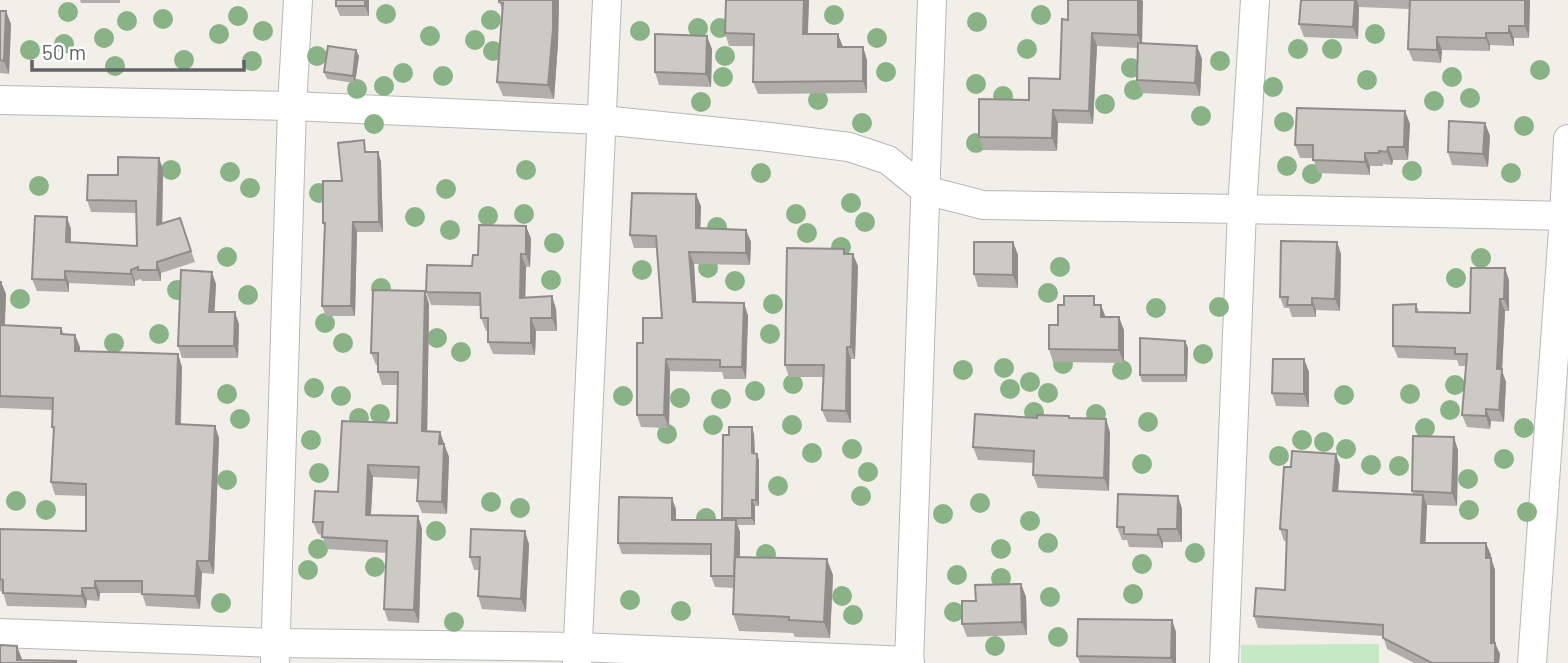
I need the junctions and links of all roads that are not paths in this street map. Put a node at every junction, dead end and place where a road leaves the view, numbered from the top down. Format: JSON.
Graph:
{"nodes":[{"id":1,"x":298,"y":0,"type":"edge"},
{"id":2,"x":607,"y":0,"type":"edge"},
{"id":3,"x":932,"y":0,"type":"edge"},
{"id":4,"x":1255,"y":0,"type":"edge"},
{"id":5,"x":0,"y":100,"type":"edge"},
{"id":6,"x":292,"y":106,"type":"junction"},
{"id":7,"x":602,"y":120,"type":"junction"},
{"id":8,"x":1568,"y":139,"type":"edge"},
{"id":9,"x":925,"y":190,"type":"junction"},
{"id":10,"x":1242,"y":209,"type":"junction"},
{"id":11,"x":1566,"y":216,"type":"edge"},
{"id":12,"x":0,"y":633,"type":"edge"},
{"id":13,"x":275,"y":653,"type":"edge"},
{"id":14,"x":578,"y":655,"type":"edge"},
{"id":15,"x":909,"y":662,"type":"edge"},
{"id":16,"x":1224,"y":663,"type":"edge"},
{"id":17,"x":1532,"y":663,"type":"edge"}],
"edges":[{"from":1,"to":6,"type":"street"},
{"from":2,"to":7,"type":"street"},
{"from":3,"to":9,"type":"street"},
{"from":4,"to":10,"type":"street"},
{"from":5,"to":6,"type":"street"},
{"from":6,"to":7,"type":"street"},
{"from":6,"to":13,"type":"street"},
{"from":7,"to":9,"type":"street"},
{"from":7,"to":14,"type":"street"},
{"from":8,"to":11,"type":"street"},
{"from":9,"to":10,"type":"street"},
{"from":9,"to":15,"type":"street"},
{"from":10,"to":11,"type":"street"},
{"from":10,"to":16,"type":"street"},
{"from":11,"to":17,"type":"street"},
{"from":12,"to":13,"type":"street"},
{"from":13,"to":14,"type":"street"},
{"from":14,"to":15,"type":"street"}]}
